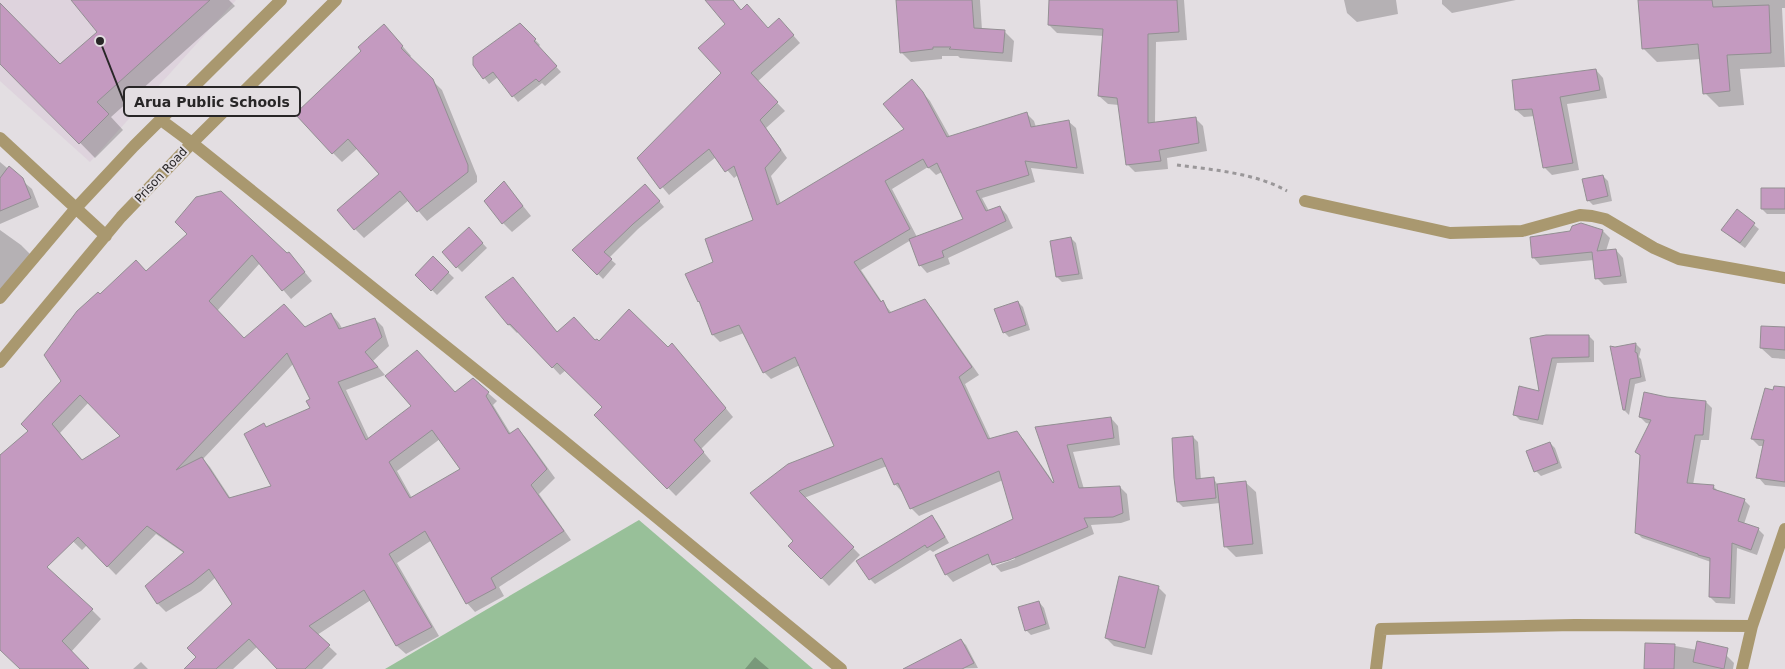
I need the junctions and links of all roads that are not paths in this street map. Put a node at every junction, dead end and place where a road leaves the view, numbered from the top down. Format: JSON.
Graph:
{"nodes":[{"id":1,"x":281,"y":0,"type":"edge"},
{"id":2,"x":336,"y":0,"type":"edge"},
{"id":3,"x":161,"y":120,"type":"junction"},
{"id":4,"x":0,"y":138,"type":"edge"},
{"id":5,"x":192,"y":143,"type":"junction"},
{"id":6,"x":1305,"y":201,"type":"road end"},
{"id":7,"x":76,"y":208,"type":"junction"},
{"id":8,"x":106,"y":236,"type":"junction"},
{"id":9,"x":1785,"y":278,"type":"edge"},
{"id":10,"x":0,"y":298,"type":"edge"},
{"id":11,"x":0,"y":362,"type":"edge"},
{"id":12,"x":1785,"y":530,"type":"edge"},
{"id":13,"x":1752,"y":626,"type":"junction"},
{"id":14,"x":841,"y":669,"type":"edge"},
{"id":15,"x":1376,"y":669,"type":"edge"},
{"id":16,"x":1742,"y":669,"type":"edge"}],
"edges":[{"from":1,"to":3,"type":"street"},
{"from":2,"to":5,"type":"street","name":"Prison Road"},
{"from":3,"to":5,"type":"street"},
{"from":3,"to":7,"type":"street"},
{"from":4,"to":7,"type":"street"},
{"from":5,"to":8,"type":"street","name":"Prison Road"},
{"from":5,"to":14,"type":"street"},
{"from":6,"to":9,"type":"street"},
{"from":7,"to":8,"type":"street"},
{"from":7,"to":10,"type":"street"},
{"from":8,"to":11,"type":"street","name":"Prison Road"},
{"from":12,"to":13,"type":"street"},
{"from":13,"to":15,"type":"street"},
{"from":13,"to":16,"type":"street"}]}
